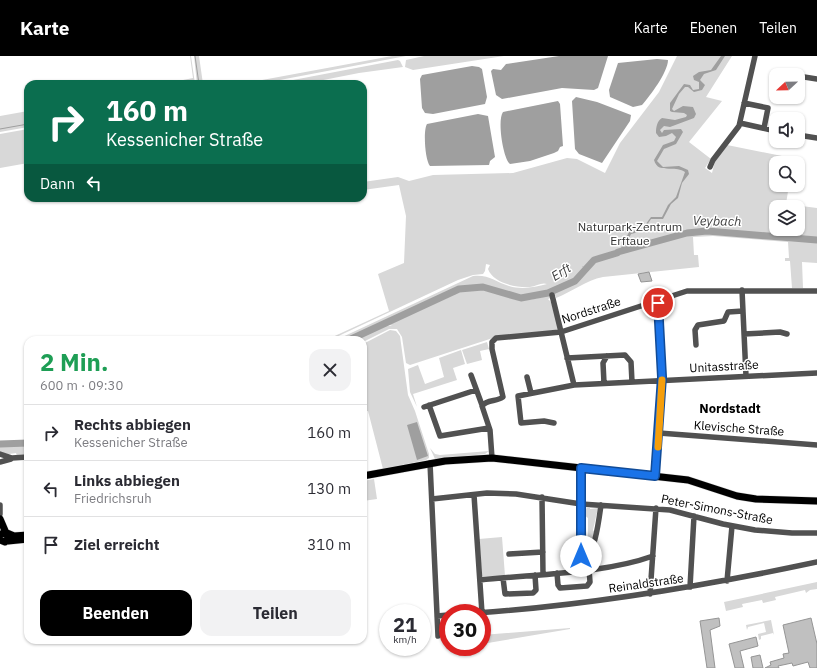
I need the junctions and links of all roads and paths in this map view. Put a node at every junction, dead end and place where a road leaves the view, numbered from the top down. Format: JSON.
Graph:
{"nodes":[{"id":1,"x":755,"y":56,"type":"edge"},
{"id":2,"x":805,"y":77,"type":"edge"},
{"id":3,"x":817,"y":79,"type":"edge"},
{"id":4,"x":744,"y":102,"type":"junction"},
{"id":5,"x":740,"y":123,"type":"junction"},
{"id":6,"x":764,"y":128,"type":"junction"},
{"id":7,"x":769,"y":129,"type":"edge"},
{"id":8,"x":805,"y":136,"type":"edge"},
{"id":9,"x":817,"y":138,"type":"edge"},
{"id":10,"x":710,"y":167,"type":"dead end"},
{"id":11,"x":742,"y":290,"type":"junction"},
{"id":12,"x":817,"y":291,"type":"edge"},
{"id":13,"x":552,"y":295,"type":"dead end"},
{"id":14,"x":657,"y":300,"type":"junction"},
{"id":15,"x":743,"y":311,"type":"junction"},
{"id":16,"x":562,"y":332,"type":"junction"},
{"id":17,"x":744,"y":334,"type":"junction"},
{"id":18,"x":787,"y":334,"type":"dead end"},
{"id":19,"x":696,"y":344,"type":"dead end"},
{"id":20,"x":607,"y":356,"type":"junction"},
{"id":21,"x":568,"y":358,"type":"junction"},
{"id":22,"x":817,"y":373,"type":"edge"},
{"id":23,"x":471,"y":375,"type":"dead end"},
{"id":24,"x":526,"y":376,"type":"dead end"},
{"id":25,"x":746,"y":376,"type":"junction"},
{"id":26,"x":662,"y":380,"type":"junction"},
{"id":27,"x":632,"y":382,"type":"junction"},
{"id":28,"x":604,"y":383,"type":"junction"},
{"id":29,"x":574,"y":385,"type":"junction"},
{"id":30,"x":476,"y":390,"type":"junction"},
{"id":31,"x":531,"y":393,"type":"junction"},
{"id":32,"x":482,"y":405,"type":"junction"},
{"id":33,"x":554,"y":423,"type":"dead end"},
{"id":34,"x":489,"y":428,"type":"junction"},
{"id":35,"x":658,"y":433,"type":"junction"},
{"id":36,"x":817,"y":445,"type":"edge"},
{"id":37,"x":0,"y":454,"type":"edge"},
{"id":38,"x":24,"y":457,"type":"edge"},
{"id":39,"x":12,"y":458,"type":"junction"},
{"id":40,"x":492,"y":458,"type":"junction"},
{"id":41,"x":0,"y":462,"type":"edge"},
{"id":42,"x":430,"y":463,"type":"junction"},
{"id":43,"x":581,"y":468,"type":"junction"},
{"id":44,"x":367,"y":475,"type":"edge"},
{"id":45,"x":655,"y":476,"type":"junction"},
{"id":46,"x":474,"y":495,"type":"junction"},
{"id":47,"x":542,"y":497,"type":"junction"},
{"id":48,"x":432,"y":499,"type":"junction"},
{"id":49,"x":817,"y":501,"type":"edge"},
{"id":50,"x":581,"y":504,"type":"junction"},
{"id":51,"x":0,"y":505,"type":"edge"},
{"id":52,"x":602,"y":505,"type":"junction"},
{"id":53,"x":656,"y":508,"type":"junction"},
{"id":54,"x":0,"y":514,"type":"edge"},
{"id":55,"x":694,"y":516,"type":"junction"},
{"id":56,"x":0,"y":519,"type":"edge"},
{"id":57,"x":732,"y":526,"type":"junction"},
{"id":58,"x":817,"y":533,"type":"edge"},
{"id":59,"x":24,"y":535,"type":"edge"},
{"id":60,"x":3,"y":538,"type":"edge"},
{"id":61,"x":24,"y":539,"type":"edge"},
{"id":62,"x":543,"y":552,"type":"junction"},
{"id":63,"x":509,"y":554,"type":"dead end"},
{"id":64,"x":653,"y":556,"type":"junction"},
{"id":65,"x":817,"y":562,"type":"edge"},
{"id":66,"x":589,"y":569,"type":"junction"},
{"id":67,"x":581,"y":570,"type":"junction"},
{"id":68,"x":557,"y":573,"type":"junction"},
{"id":69,"x":543,"y":574,"type":"junction"},
{"id":70,"x":535,"y":575,"type":"junction"},
{"id":71,"x":503,"y":578,"type":"junction"},
{"id":72,"x":480,"y":580,"type":"junction"},
{"id":73,"x":727,"y":581,"type":"junction"},
{"id":74,"x":690,"y":588,"type":"junction"},
{"id":75,"x":650,"y":594,"type":"junction"},
{"id":76,"x":481,"y":604,"type":"edge"},
{"id":77,"x":491,"y":612,"type":"edge"},
{"id":78,"x":437,"y":616,"type":"joint"},
{"id":79,"x":438,"y":636,"type":"dead end"}],
"edges":[{"from":1,"to":4,"type":"street"},
{"from":2,"to":3,"type":"street"},
{"from":4,"to":5,"type":"street"},
{"from":4,"to":6,"type":"street"},
{"from":5,"to":6,"type":"street"},
{"from":5,"to":10,"type":"street"},
{"from":6,"to":7,"type":"street"},
{"from":8,"to":9,"type":"street"},
{"from":11,"to":12,"type":"street","name":"Nordstraße"},
{"from":11,"to":14,"type":"street","name":"Nordstraße"},
{"from":11,"to":15,"type":"street"},
{"from":13,"to":16,"type":"street"},
{"from":14,"to":16,"type":"street","name":"Nordstraße"},
{"from":14,"to":26,"type":"street"},
{"from":15,"to":17,"type":"street"},
{"from":15,"to":19,"type":"street"},
{"from":16,"to":21,"type":"street"},
{"from":16,"to":32,"type":"street","name":"Nordstraße"},
{"from":17,"to":18,"type":"street"},
{"from":17,"to":25,"type":"street"},
{"from":20,"to":21,"type":"street"},
{"from":20,"to":27,"type":"street"},
{"from":20,"to":28,"type":"street"},
{"from":21,"to":29,"type":"street"},
{"from":22,"to":25,"type":"street","name":"Unitasstraße"},
{"from":23,"to":30,"type":"street"},
{"from":24,"to":31,"type":"street"},
{"from":25,"to":26,"type":"street","name":"Unitasstraße"},
{"from":26,"to":27,"type":"street","name":"Unitasstraße"},
{"from":26,"to":35,"type":"street"},
{"from":27,"to":28,"type":"street","name":"Unitasstraße"},
{"from":28,"to":29,"type":"street","name":"Unitasstraße"},
{"from":29,"to":31,"type":"street","name":"Unitasstraße"},
{"from":30,"to":32,"type":"street"},
{"from":30,"to":34,"type":"street"},
{"from":31,"to":33,"type":"street","name":"Unitasstraße"},
{"from":32,"to":34,"type":"street"},
{"from":34,"to":40,"type":"street"},
{"from":35,"to":36,"type":"street","name":"Klevische Straße"},
{"from":35,"to":45,"type":"street"},
{"from":37,"to":39,"type":"street"},
{"from":38,"to":39,"type":"street"},
{"from":39,"to":41,"type":"street"},
{"from":40,"to":42,"type":"main road"},
{"from":40,"to":43,"type":"main road"},
{"from":42,"to":44,"type":"main road"},
{"from":42,"to":48,"type":"street"},
{"from":43,"to":45,"type":"main road"},
{"from":43,"to":50,"type":"street"},
{"from":45,"to":49,"type":"main road"},
{"from":46,"to":47,"type":"street","name":"Peter-Simons-Straße"},
{"from":46,"to":48,"type":"street","name":"Peter-Simons-Straße"},
{"from":46,"to":72,"type":"street"},
{"from":47,"to":50,"type":"street","name":"Peter-Simons-Straße"},
{"from":47,"to":62,"type":"street"},
{"from":48,"to":78,"type":"street"},
{"from":50,"to":52,"type":"street","name":"Peter-Simons-Straße"},
{"from":50,"to":67,"type":"street"},
{"from":51,"to":54,"type":"street"},
{"from":52,"to":53,"type":"street","name":"Peter-Simons-Straße"},
{"from":52,"to":67,"type":"street"},
{"from":53,"to":55,"type":"street","name":"Peter-Simons-Straße"},
{"from":53,"to":64,"type":"street"},
{"from":55,"to":57,"type":"street","name":"Peter-Simons-Straße"},
{"from":55,"to":74,"type":"street"},
{"from":56,"to":60,"type":"main road"},
{"from":57,"to":58,"type":"street","name":"Peter-Simons-Straße"},
{"from":57,"to":73,"type":"street"},
{"from":59,"to":60,"type":"main road"},
{"from":60,"to":61,"type":"main road"},
{"from":62,"to":63,"type":"street"},
{"from":62,"to":69,"type":"street"},
{"from":64,"to":66,"type":"street"},
{"from":64,"to":75,"type":"street"},
{"from":65,"to":73,"type":"street","name":"Reinaldstraße"},
{"from":66,"to":67,"type":"street"},
{"from":66,"to":68,"type":"street"},
{"from":67,"to":68,"type":"street"},
{"from":68,"to":69,"type":"street"},
{"from":69,"to":70,"type":"street"},
{"from":70,"to":71,"type":"street"},
{"from":70,"to":71,"type":"street"},
{"from":71,"to":72,"type":"street"},
{"from":72,"to":76,"type":"street"},
{"from":73,"to":74,"type":"street","name":"Reinaldstraße"},
{"from":74,"to":75,"type":"street","name":"Reinaldstraße"},
{"from":75,"to":77,"type":"street","name":"Reinaldstraße"},
{"from":78,"to":79,"type":"street"}]}
